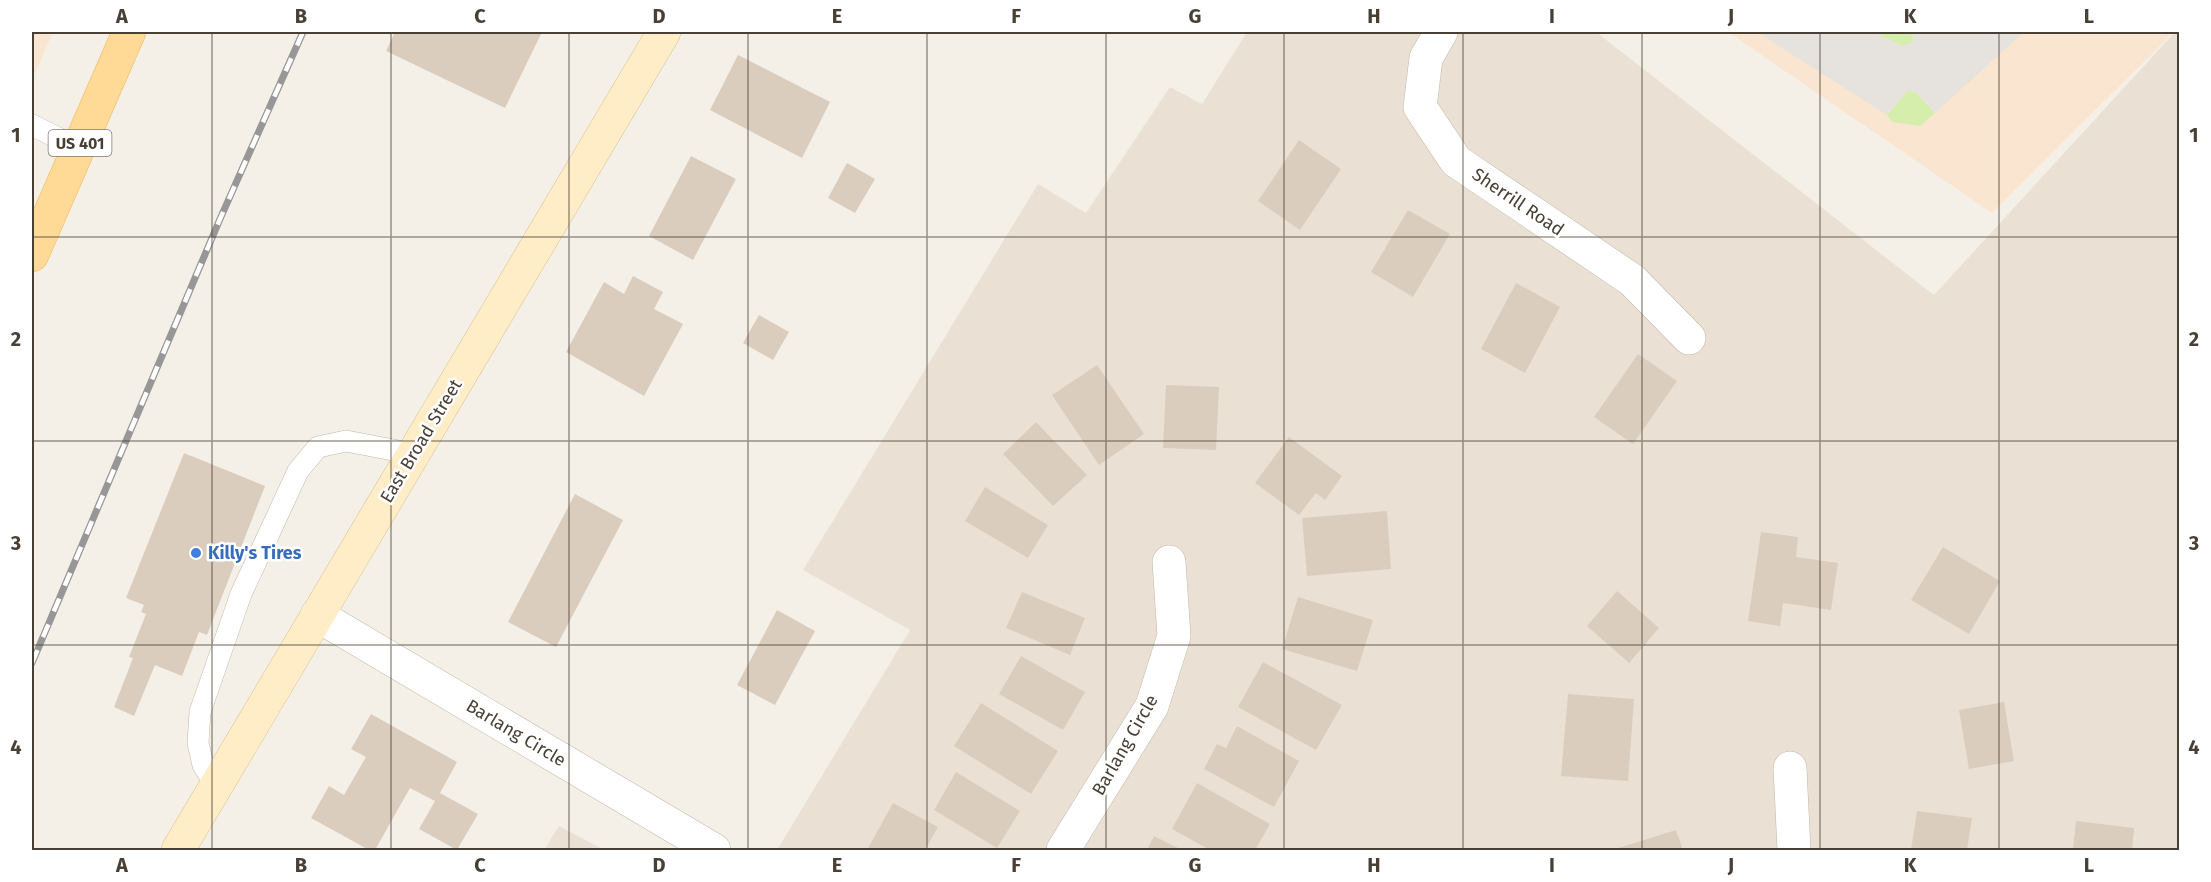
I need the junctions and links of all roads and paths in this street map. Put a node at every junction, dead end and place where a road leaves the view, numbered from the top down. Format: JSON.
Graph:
{"nodes":[{"id":1,"x":129,"y":32,"type":"edge"},
{"id":2,"x":664,"y":32,"type":"edge"},
{"id":3,"x":1442,"y":32,"type":"edge"},
{"id":4,"x":32,"y":125,"type":"edge"},
{"id":5,"x":78,"y":148,"type":"junction"},
{"id":6,"x":32,"y":255,"type":"edge"},
{"id":7,"x":1689,"y":338,"type":"dead end"},
{"id":8,"x":414,"y":454,"type":"junction"},
{"id":9,"x":1169,"y":562,"type":"dead end"},
{"id":10,"x":317,"y":615,"type":"junction"},
{"id":11,"x":1790,"y":768,"type":"dead end"},
{"id":12,"x":216,"y":786,"type":"junction"},
{"id":13,"x":178,"y":850,"type":"edge"},
{"id":14,"x":714,"y":850,"type":"edge"},
{"id":15,"x":1063,"y":850,"type":"edge"},
{"id":16,"x":1794,"y":850,"type":"edge"}],
"edges":[{"from":1,"to":5,"type":"main road","number":"US 401"},
{"from":2,"to":8,"type":"main road","name":"East Broad Street"},
{"from":3,"to":7,"type":"street","name":"Sherrill Road"},
{"from":4,"to":5,"type":"lane"},
{"from":5,"to":6,"type":"main road","number":"US 401"},
{"from":8,"to":10,"type":"main road","name":"East Broad Street"},
{"from":8,"to":12,"type":"lane"},
{"from":9,"to":15,"type":"street","name":"Barlang Circle"},
{"from":10,"to":12,"type":"main road","name":"East Broad Street"},
{"from":10,"to":14,"type":"street","name":"Barlang Circle"},
{"from":11,"to":16,"type":"street"},
{"from":12,"to":13,"type":"main road","name":"East Broad Street"}]}
